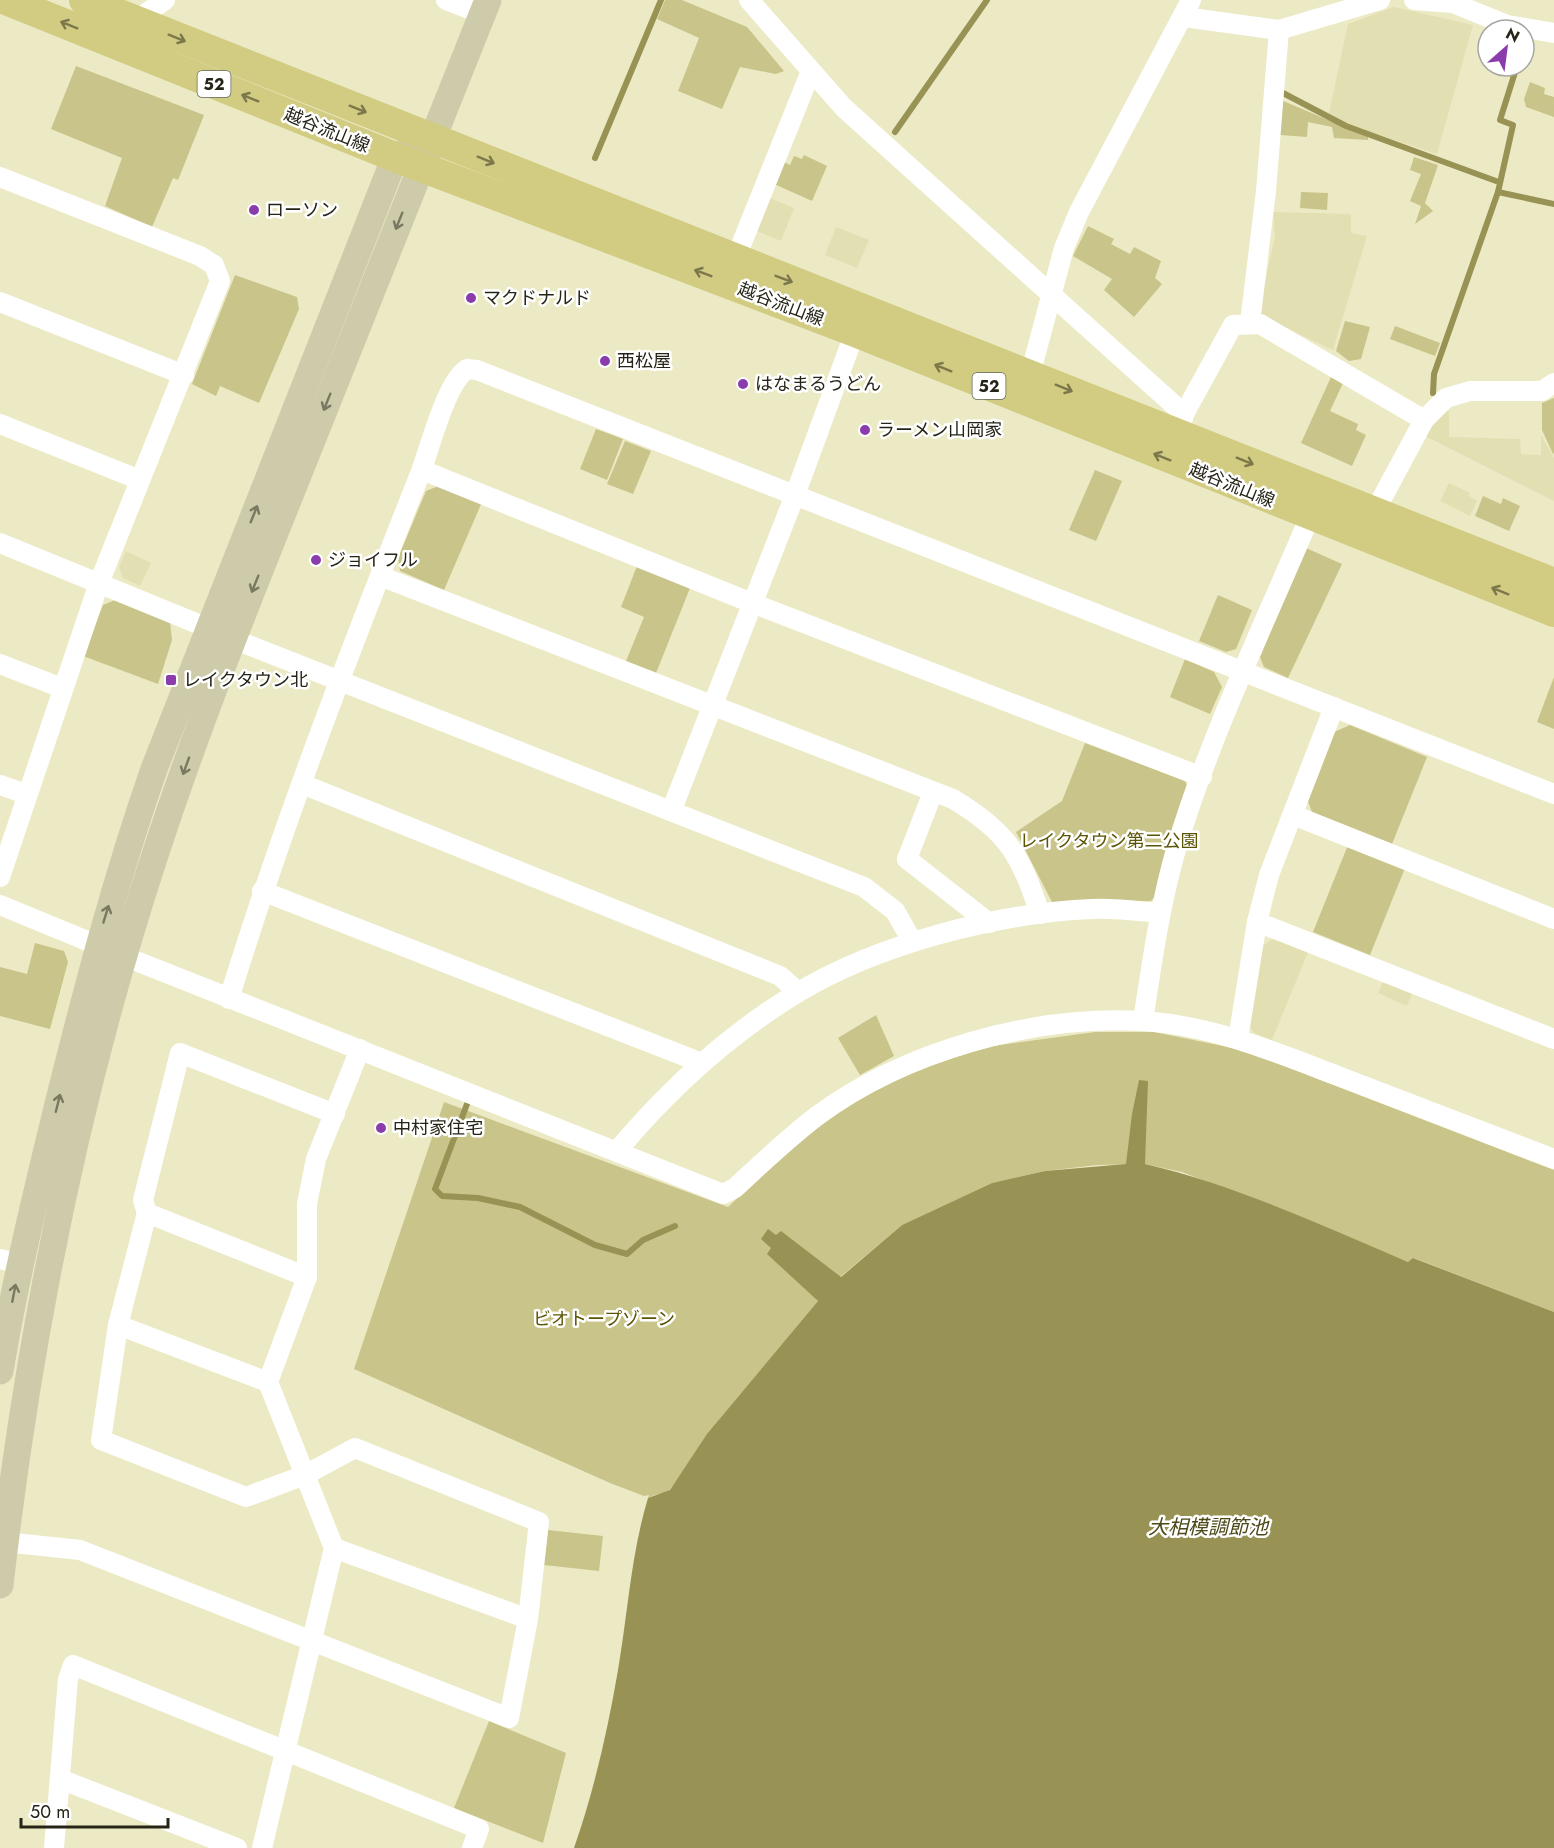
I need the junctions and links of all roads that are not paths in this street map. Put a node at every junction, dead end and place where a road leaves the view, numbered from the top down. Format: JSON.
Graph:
{"nodes":[{"id":1,"x":6,"y":0,"type":"edge"},
{"id":2,"x":84,"y":0,"type":"edge"},
{"id":3,"x":165,"y":0,"type":"edge"},
{"id":4,"x":446,"y":0,"type":"edge"},
{"id":5,"x":749,"y":0,"type":"edge"},
{"id":6,"x":1380,"y":0,"type":"edge"},
{"id":7,"x":1414,"y":0,"type":"edge"},
{"id":8,"x":485,"y":7,"type":"edge"},
{"id":9,"x":1187,"y":9,"type":"edge"},
{"id":10,"x":135,"y":21,"type":"junction"},
{"id":11,"x":1279,"y":30,"type":"junction"},
{"id":12,"x":1554,"y":33,"type":"edge"},
{"id":13,"x":811,"y":71,"type":"junction"},
{"id":14,"x":432,"y":138,"type":"junction"},
{"id":15,"x":408,"y":162,"type":"junction"},
{"id":16,"x":0,"y":177,"type":"edge"},
{"id":17,"x":735,"y":260,"type":"junction"},
{"id":18,"x":1051,"y":297,"type":"junction"},
{"id":19,"x":0,"y":302,"type":"edge"},
{"id":20,"x":1250,"y":323,"type":"junction"},
{"id":21,"x":855,"y":332,"type":"junction"},
{"id":22,"x":184,"y":375,"type":"junction"},
{"id":23,"x":1030,"y":375,"type":"junction"},
{"id":24,"x":1554,"y":383,"type":"edge"},
{"id":25,"x":1424,"y":420,"type":"junction"},
{"id":26,"x":0,"y":424,"type":"edge"},
{"id":27,"x":1182,"y":425,"type":"junction"},
{"id":28,"x":422,"y":470,"type":"junction"},
{"id":29,"x":140,"y":480,"type":"junction"},
{"id":30,"x":795,"y":495,"type":"junction"},
{"id":31,"x":1374,"y":513,"type":"junction"},
{"id":32,"x":1310,"y":516,"type":"junction"},
{"id":33,"x":0,"y":543,"type":"edge"},
{"id":34,"x":380,"y":576,"type":"junction"},
{"id":35,"x":99,"y":583,"type":"junction"},
{"id":36,"x":1554,"y":583,"type":"edge"},
{"id":37,"x":752,"y":603,"type":"junction"},
{"id":38,"x":1554,"y":612,"type":"edge"},
{"id":39,"x":221,"y":633,"type":"junction"},
{"id":40,"x":0,"y":664,"type":"edge"},
{"id":41,"x":1244,"y":672,"type":"junction"},
{"id":42,"x":339,"y":680,"type":"junction"},
{"id":43,"x":62,"y":688,"type":"junction"},
{"id":44,"x":711,"y":706,"type":"junction"},
{"id":45,"x":1334,"y":707,"type":"junction"},
{"id":46,"x":1202,"y":777,"type":"junction"},
{"id":47,"x":302,"y":784,"type":"junction"},
{"id":48,"x":0,"y":785,"type":"edge"},
{"id":49,"x":933,"y":792,"type":"junction"},
{"id":50,"x":26,"y":794,"type":"junction"},
{"id":51,"x":1554,"y":794,"type":"edge"},
{"id":52,"x":672,"y":809,"type":"junction"},
{"id":53,"x":1293,"y":815,"type":"junction"},
{"id":54,"x":0,"y":877,"type":"edge"},
{"id":55,"x":262,"y":891,"type":"junction"},
{"id":56,"x":0,"y":905,"type":"edge"},
{"id":57,"x":1160,"y":913,"type":"junction"},
{"id":58,"x":1040,"y":914,"type":"junction"},
{"id":59,"x":1554,"y":920,"type":"edge"},
{"id":60,"x":1257,"y":922,"type":"junction"},
{"id":61,"x":989,"y":923,"type":"junction"},
{"id":62,"x":912,"y":941,"type":"junction"},
{"id":63,"x":97,"y":945,"type":"junction"},
{"id":64,"x":126,"y":957,"type":"junction"},
{"id":65,"x":798,"y":992,"type":"junction"},
{"id":66,"x":229,"y":999,"type":"junction"},
{"id":67,"x":1143,"y":1021,"type":"junction"},
{"id":68,"x":1238,"y":1039,"type":"junction"},
{"id":69,"x":1554,"y":1039,"type":"edge"},
{"id":70,"x":360,"y":1049,"type":"junction"},
{"id":71,"x":702,"y":1063,"type":"junction"},
{"id":72,"x":335,"y":1114,"type":"junction"},
{"id":73,"x":617,"y":1151,"type":"junction"},
{"id":74,"x":1554,"y":1159,"type":"edge"},
{"id":75,"x":147,"y":1213,"type":"junction"},
{"id":76,"x":10,"y":1262,"type":"edge"},
{"id":77,"x":307,"y":1277,"type":"junction"},
{"id":78,"x":118,"y":1325,"type":"junction"},
{"id":79,"x":0,"y":1371,"type":"edge"},
{"id":80,"x":268,"y":1382,"type":"junction"},
{"id":81,"x":304,"y":1475,"type":"junction"},
{"id":82,"x":5,"y":1542,"type":"junction"},
{"id":83,"x":334,"y":1548,"type":"junction"},
{"id":84,"x":0,"y":1585,"type":"edge"},
{"id":85,"x":528,"y":1620,"type":"junction"},
{"id":86,"x":312,"y":1641,"type":"junction"},
{"id":87,"x":285,"y":1752,"type":"junction"},
{"id":88,"x":60,"y":1779,"type":"junction"},
{"id":89,"x":54,"y":1848,"type":"edge"},
{"id":90,"x":237,"y":1848,"type":"edge"},
{"id":91,"x":262,"y":1848,"type":"edge"},
{"id":92,"x":472,"y":1848,"type":"edge"}],
"edges":[{"from":15,"to":1,"type":"main road","name":"越谷流山線","number":"52","one_way":true},
{"from":2,"to":10,"type":"main road","name":"越谷流山線","number":"52"},
{"from":3,"to":10,"type":"street"},
{"from":4,"to":8,"type":"street"},
{"from":5,"to":13,"type":"street"},
{"from":6,"to":11,"type":"street"},
{"from":7,"to":12,"type":"street"},
{"from":8,"to":14,"type":"street"},
{"from":9,"to":11,"type":"street"},
{"from":9,"to":18,"type":"street"},
{"from":10,"to":14,"type":"main road","name":"越谷流山線","number":"52","one_way":true},
{"from":11,"to":20,"type":"street"},
{"from":13,"to":17,"type":"street"},
{"from":13,"to":18,"type":"street"},
{"from":14,"to":15,"type":"street"},
{"from":14,"to":17,"type":"main road","name":"越谷流山線","number":"52","one_way":true},
{"from":21,"to":15,"type":"main road","name":"越谷流山線","number":"52","one_way":true},
{"from":15,"to":39,"type":"street"},
{"from":16,"to":22,"type":"street"},
{"from":17,"to":23,"type":"main road","name":"越谷流山線","number":"52","one_way":true},
{"from":18,"to":23,"type":"street"},
{"from":18,"to":27,"type":"street"},
{"from":19,"to":22,"type":"street"},
{"from":20,"to":25,"type":"street"},
{"from":20,"to":27,"type":"street"},
{"from":21,"to":30,"type":"street"},
{"from":32,"to":21,"type":"main road","name":"越谷流山線","number":"52","one_way":true},
{"from":22,"to":29,"type":"street"},
{"from":23,"to":27,"type":"main road","name":"越谷流山線","number":"52","one_way":true},
{"from":24,"to":25,"type":"street"},
{"from":25,"to":31,"type":"street"},
{"from":26,"to":29,"type":"street"},
{"from":27,"to":31,"type":"main road","name":"越谷流山線","number":"52","one_way":true},
{"from":28,"to":30,"type":"street"},
{"from":28,"to":34,"type":"street"},
{"from":28,"to":37,"type":"street"},
{"from":29,"to":35,"type":"street"},
{"from":30,"to":37,"type":"street"},
{"from":30,"to":41,"type":"street"},
{"from":31,"to":36,"type":"main road","name":"越谷流山線","number":"52"},
{"from":38,"to":32,"type":"main road","name":"越谷流山線","number":"52","one_way":true},
{"from":32,"to":41,"type":"street"},
{"from":33,"to":35,"type":"street"},
{"from":34,"to":42,"type":"street"},
{"from":34,"to":44,"type":"street"},
{"from":35,"to":39,"type":"street"},
{"from":35,"to":43,"type":"street"},
{"from":37,"to":44,"type":"street"},
{"from":37,"to":46,"type":"street"},
{"from":39,"to":42,"type":"street"},
{"from":63,"to":39,"type":"street","one_way":true},
{"from":39,"to":64,"type":"street","one_way":true},
{"from":40,"to":43,"type":"street"},
{"from":41,"to":45,"type":"street"},
{"from":41,"to":46,"type":"street"},
{"from":42,"to":47,"type":"street"},
{"from":42,"to":52,"type":"street"},
{"from":43,"to":50,"type":"street"},
{"from":44,"to":49,"type":"street"},
{"from":44,"to":52,"type":"street"},
{"from":45,"to":51,"type":"street"},
{"from":45,"to":53,"type":"street"},
{"from":46,"to":57,"type":"street"},
{"from":47,"to":55,"type":"street"},
{"from":47,"to":65,"type":"street"},
{"from":48,"to":50,"type":"street"},
{"from":49,"to":58,"type":"street"},
{"from":49,"to":61,"type":"street"},
{"from":50,"to":54,"type":"street"},
{"from":52,"to":62,"type":"street"},
{"from":53,"to":59,"type":"street"},
{"from":53,"to":60,"type":"street"},
{"from":55,"to":66,"type":"street"},
{"from":55,"to":71,"type":"street"},
{"from":56,"to":63,"type":"street"},
{"from":57,"to":58,"type":"street"},
{"from":57,"to":67,"type":"street"},
{"from":58,"to":61,"type":"street"},
{"from":60,"to":68,"type":"street"},
{"from":60,"to":69,"type":"street"},
{"from":61,"to":62,"type":"street"},
{"from":62,"to":65,"type":"street"},
{"from":76,"to":63,"type":"street","one_way":true},
{"from":64,"to":66,"type":"street"},
{"from":64,"to":82,"type":"street"},
{"from":65,"to":71,"type":"street"},
{"from":66,"to":70,"type":"street"},
{"from":67,"to":68,"type":"street"},
{"from":67,"to":73,"type":"street"},
{"from":68,"to":74,"type":"street"},
{"from":70,"to":72,"type":"street"},
{"from":70,"to":73,"type":"street"},
{"from":71,"to":73,"type":"street"},
{"from":72,"to":75,"type":"street"},
{"from":72,"to":77,"type":"street"},
{"from":75,"to":77,"type":"street"},
{"from":75,"to":78,"type":"street"},
{"from":79,"to":76,"type":"street","one_way":true},
{"from":77,"to":80,"type":"street"},
{"from":78,"to":80,"type":"street"},
{"from":78,"to":81,"type":"street"},
{"from":80,"to":81,"type":"street"},
{"from":81,"to":83,"type":"street"},
{"from":81,"to":85,"type":"street"},
{"from":82,"to":84,"type":"street"},
{"from":82,"to":86,"type":"street"},
{"from":83,"to":85,"type":"street"},
{"from":83,"to":86,"type":"street"},
{"from":85,"to":86,"type":"street"},
{"from":86,"to":87,"type":"street"},
{"from":87,"to":88,"type":"street"},
{"from":87,"to":91,"type":"street"},
{"from":87,"to":92,"type":"street"},
{"from":88,"to":89,"type":"street"},
{"from":88,"to":90,"type":"street"}]}
